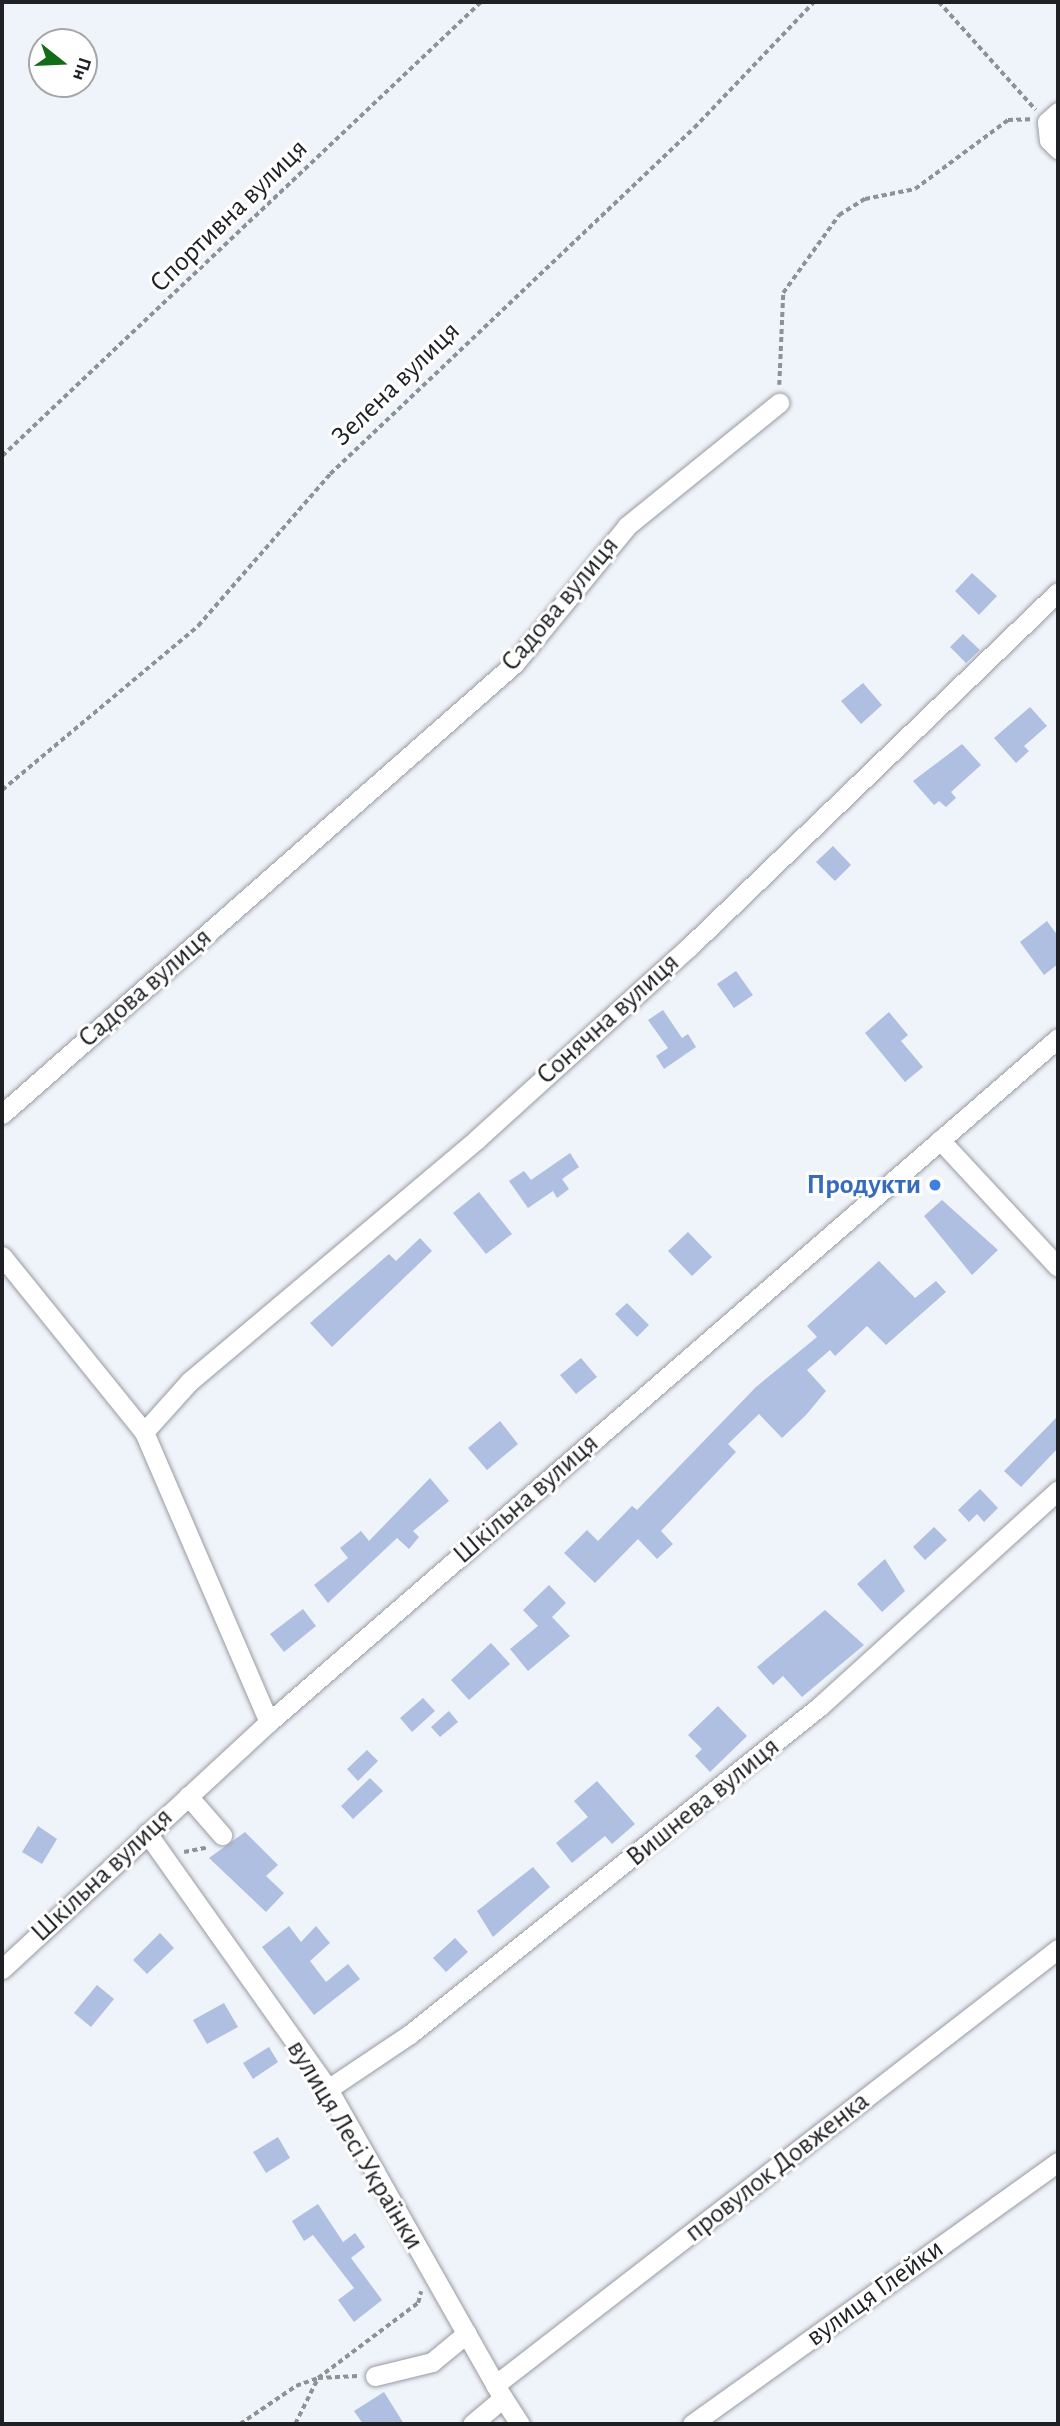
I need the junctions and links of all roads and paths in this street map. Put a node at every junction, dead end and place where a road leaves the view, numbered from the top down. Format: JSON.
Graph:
{"nodes":[{"id":1,"x":481,"y":2,"type":"edge"},
{"id":2,"x":814,"y":2,"type":"edge"},
{"id":3,"x":939,"y":2,"type":"edge"},
{"id":4,"x":1052,"y":117,"type":"edge"},
{"id":5,"x":1058,"y":149,"type":"edge"},
{"id":6,"x":779,"y":403,"type":"joint"},
{"id":7,"x":2,"y":456,"type":"edge"},
{"id":8,"x":1058,"y":592,"type":"edge"},
{"id":9,"x":2,"y":790,"type":"edge"},
{"id":10,"x":1058,"y":1038,"type":"edge"},
{"id":11,"x":2,"y":1114,"type":"edge"},
{"id":12,"x":940,"y":1140,"type":"junction"},
{"id":13,"x":2,"y":1256,"type":"edge"},
{"id":14,"x":1058,"y":1267,"type":"edge"},
{"id":15,"x":144,"y":1432,"type":"junction"},
{"id":16,"x":1058,"y":1490,"type":"edge"},
{"id":17,"x":269,"y":1722,"type":"junction"},
{"id":18,"x":188,"y":1796,"type":"junction"},
{"id":19,"x":147,"y":1833,"type":"junction"},
{"id":20,"x":222,"y":1835,"type":"joint"},
{"id":21,"x":160,"y":1853,"type":"junction"},
{"id":22,"x":1058,"y":1949,"type":"edge"},
{"id":23,"x":2,"y":1969,"type":"edge"},
{"id":24,"x":328,"y":2089,"type":"junction"},
{"id":25,"x":1057,"y":2167,"type":"edge"},
{"id":26,"x":428,"y":2269,"type":"junction"},
{"id":27,"x":467,"y":2333,"type":"junction"},
{"id":28,"x":375,"y":2376,"type":"joint"},
{"id":29,"x":318,"y":2378,"type":"junction"},
{"id":30,"x":499,"y":2391,"type":"junction"},
{"id":31,"x":240,"y":2424,"type":"edge"},
{"id":32,"x":295,"y":2424,"type":"edge"},
{"id":33,"x":472,"y":2424,"type":"edge"},
{"id":34,"x":520,"y":2424,"type":"edge"},
{"id":35,"x":692,"y":2424,"type":"edge"}],
"edges":[{"from":1,"to":7,"type":"path","name":"Спортивна вулиця"},
{"from":2,"to":9,"type":"path","name":"Зелена вулиця"},
{"from":3,"to":4,"type":"path"},
{"from":4,"to":5,"type":"street"},
{"from":4,"to":6,"type":"path"},
{"from":6,"to":11,"type":"street","name":"Садова вулиця"},
{"from":8,"to":15,"type":"street","name":"Сонячна вулиця"},
{"from":10,"to":12,"type":"street","name":"Шкільна вулиця"},
{"from":12,"to":14,"type":"street"},
{"from":12,"to":17,"type":"street","name":"Шкільна вулиця"},
{"from":13,"to":15,"type":"street"},
{"from":15,"to":17,"type":"street"},
{"from":16,"to":24,"type":"street","name":"Вишнева вулиця"},
{"from":17,"to":18,"type":"street","name":"Шкільна вулиця"},
{"from":18,"to":19,"type":"street","name":"Шкільна вулиця"},
{"from":18,"to":20,"type":"street"},
{"from":19,"to":21,"type":"street","name":"вулиця Лесі Українки"},
{"from":19,"to":23,"type":"street","name":"Шкільна вулиця"},
{"from":20,"to":21,"type":"path"},
{"from":21,"to":24,"type":"street","name":"вулиця Лесі Українки"},
{"from":22,"to":30,"type":"street","name":"провулок Довженка"},
{"from":24,"to":26,"type":"street","name":"вулиця Лесі Українки"},
{"from":25,"to":35,"type":"street","name":"вулиця Глейки"},
{"from":26,"to":27,"type":"street","name":"вулиця Лесі Українки"},
{"from":26,"to":29,"type":"path"},
{"from":27,"to":28,"type":"street"},
{"from":27,"to":30,"type":"street","name":"вулиця Лесі Українки"},
{"from":28,"to":29,"type":"path"},
{"from":29,"to":31,"type":"path"},
{"from":29,"to":32,"type":"path"},
{"from":30,"to":33,"type":"street"},
{"from":30,"to":34,"type":"street","name":"вулиця Лесі Українки"}]}
